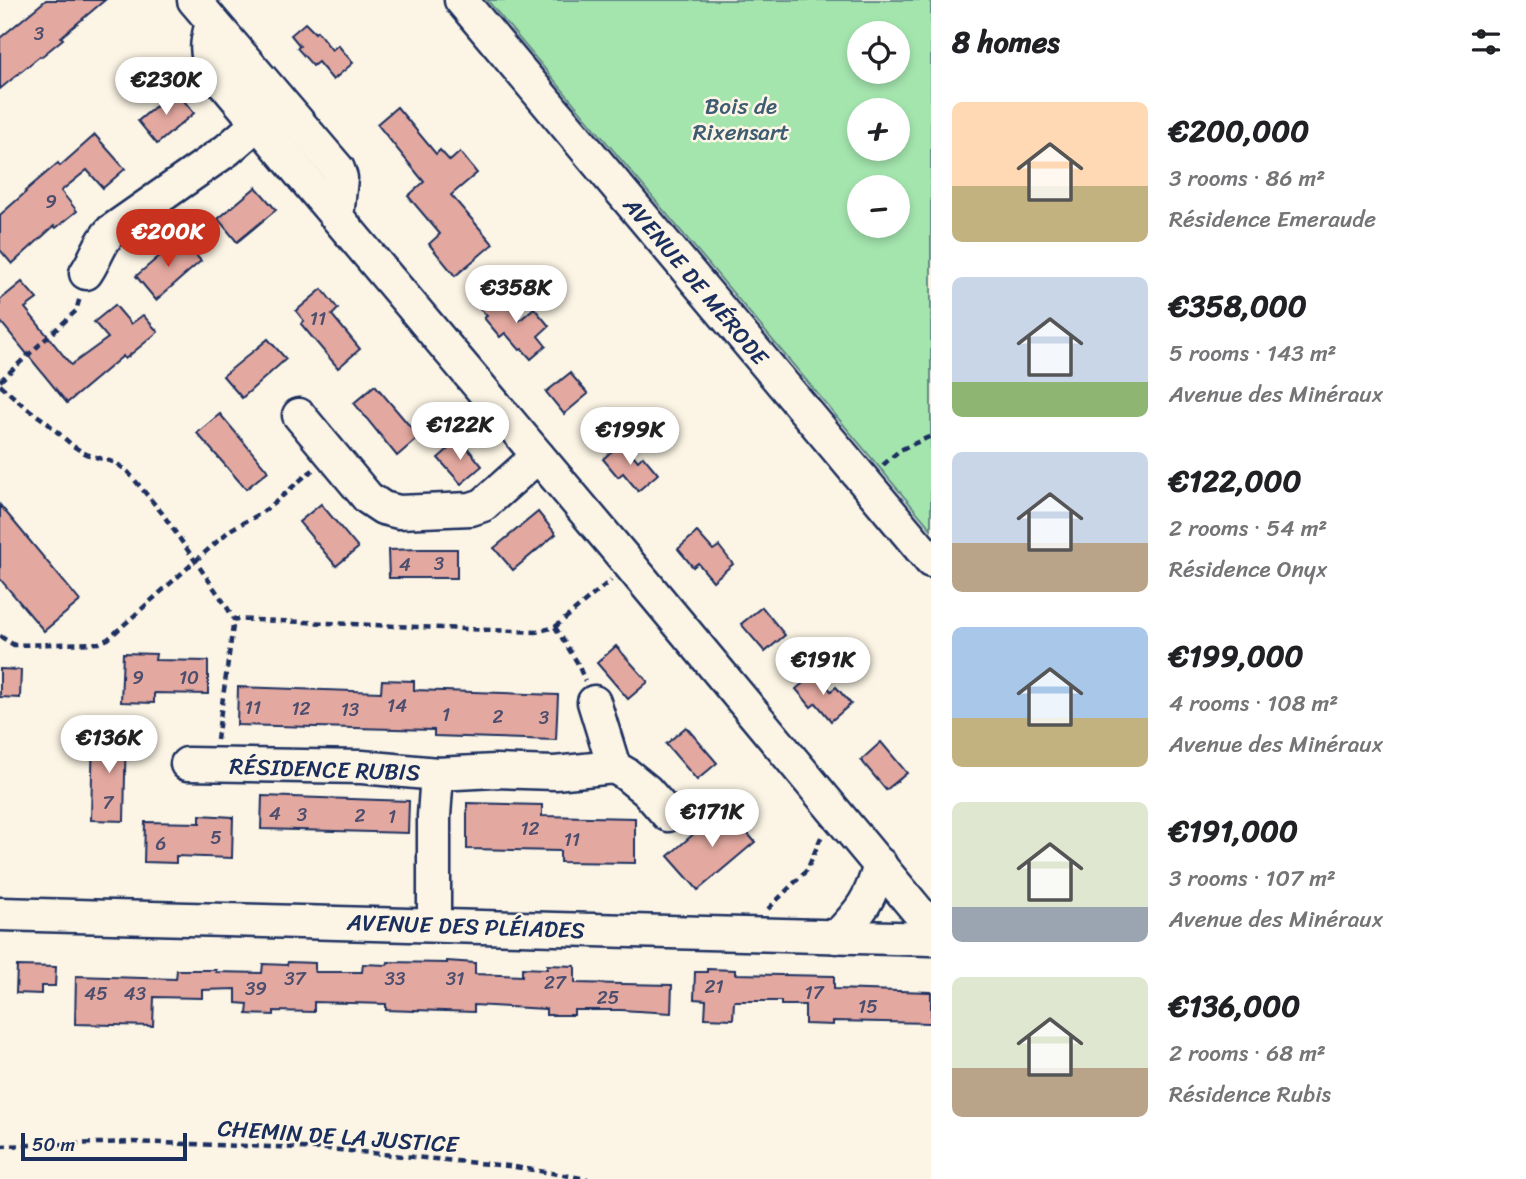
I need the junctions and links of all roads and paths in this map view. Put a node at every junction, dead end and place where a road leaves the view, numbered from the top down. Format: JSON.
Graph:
{"nodes":[{"id":1,"x":461,"y":0,"type":"edge"},
{"id":2,"x":203,"y":11,"type":"edge"},
{"id":3,"x":258,"y":123,"type":"junction"},
{"id":4,"x":337,"y":217,"type":"junction"},
{"id":5,"x":86,"y":272,"type":"joint"},
{"id":6,"x":0,"y":383,"type":"edge"},
{"id":7,"x":299,"y":415,"type":"dead end"},
{"id":8,"x":931,"y":436,"type":"edge"},
{"id":9,"x":334,"y":455,"type":"junction"},
{"id":10,"x":538,"y":456,"type":"junction"},
{"id":11,"x":863,"y":481,"type":"junction"},
{"id":12,"x":194,"y":561,"type":"junction"},
{"id":13,"x":931,"y":561,"type":"edge"},
{"id":14,"x":629,"y":565,"type":"junction"},
{"id":15,"x":234,"y":619,"type":"junction"},
{"id":16,"x":555,"y":627,"type":"junction"},
{"id":17,"x":0,"y":636,"type":"edge"},
{"id":18,"x":594,"y":702,"type":"joint"},
{"id":19,"x":201,"y":764,"type":"joint"},
{"id":20,"x":614,"y":767,"type":"junction"},
{"id":21,"x":437,"y":774,"type":"junction"},
{"id":22,"x":834,"y":809,"type":"junction"},
{"id":23,"x":668,"y":815,"type":"dead end"},
{"id":24,"x":880,"y":864,"type":"junction"},
{"id":25,"x":0,"y":914,"type":"edge"},
{"id":26,"x":434,"y":925,"type":"junction"},
{"id":27,"x":931,"y":927,"type":"edge"},
{"id":28,"x":743,"y":934,"type":"junction"},
{"id":29,"x":836,"y":937,"type":"junction"},
{"id":30,"x":931,"y":939,"type":"edge"},
{"id":31,"x":0,"y":1146,"type":"edge"},
{"id":32,"x":588,"y":1179,"type":"edge"}],
"edges":[{"from":1,"to":11,"type":"street","name":"AVENUE DE MÉRODE"},
{"from":2,"to":3,"type":"street"},
{"from":2,"to":4,"type":"street"},
{"from":3,"to":4,"type":"street"},
{"from":3,"to":5,"type":"street"},
{"from":4,"to":10,"type":"street"},
{"from":5,"to":6,"type":"path"},
{"from":6,"to":12,"type":"path"},
{"from":7,"to":9,"type":"street"},
{"from":8,"to":11,"type":"path"},
{"from":9,"to":10,"type":"street"},
{"from":9,"to":12,"type":"path"},
{"from":10,"to":14,"type":"street"},
{"from":11,"to":13,"type":"street","name":"AVENUE DE MÉRODE"},
{"from":12,"to":15,"type":"path"},
{"from":12,"to":17,"type":"path"},
{"from":14,"to":16,"type":"path"},
{"from":14,"to":22,"type":"street"},
{"from":15,"to":16,"type":"path"},
{"from":15,"to":19,"type":"path"},
{"from":16,"to":18,"type":"path"},
{"from":18,"to":20,"type":"street"},
{"from":19,"to":21,"type":"street","name":"RÉSIDENCE RUBIS"},
{"from":20,"to":21,"type":"street"},
{"from":20,"to":23,"type":"street"},
{"from":21,"to":26,"type":"street","name":"RÉSIDENCE RUBIS"},
{"from":22,"to":24,"type":"street"},
{"from":22,"to":28,"type":"path"},
{"from":24,"to":27,"type":"street"},
{"from":24,"to":29,"type":"street"},
{"from":25,"to":26,"type":"street","name":"AVENUE DES PLÉIADES"},
{"from":26,"to":28,"type":"street","name":"AVENUE DES PLÉIADES"},
{"from":28,"to":29,"type":"street","name":"AVENUE DES PLÉIADES"},
{"from":29,"to":30,"type":"street","name":"AVENUE DES PLÉIADES"},
{"from":31,"to":32,"type":"path","name":"CHEMIN DE LA JUSTICE"}]}
